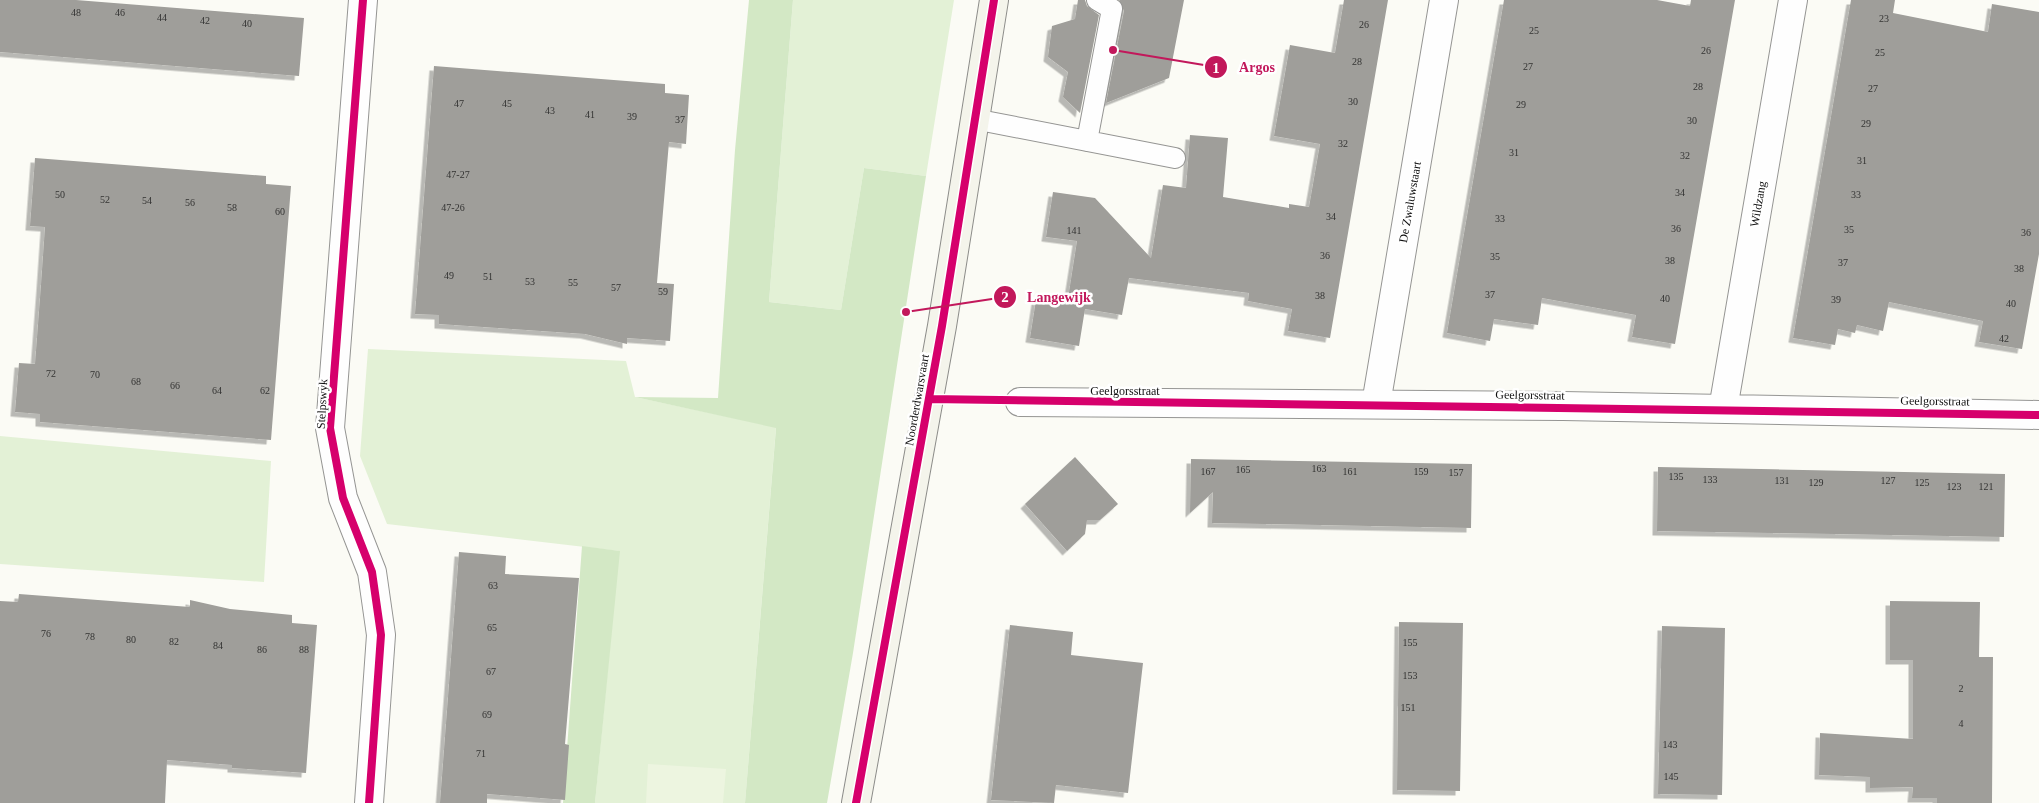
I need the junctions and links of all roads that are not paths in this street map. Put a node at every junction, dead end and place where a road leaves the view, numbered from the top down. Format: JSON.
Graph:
{"nodes":[{"id":1,"x":363,"y":0,"type":"edge"},
{"id":2,"x":994,"y":0,"type":"edge"},
{"id":3,"x":1097,"y":0,"type":"edge"},
{"id":4,"x":1444,"y":0,"type":"edge"},
{"id":5,"x":1793,"y":0,"type":"edge"},
{"id":6,"x":974,"y":119,"type":"junction"},
{"id":7,"x":1087,"y":141,"type":"junction"},
{"id":8,"x":1175,"y":158,"type":"dead end"},
{"id":9,"x":1020,"y":402,"type":"dead end"},
{"id":10,"x":1376,"y":404,"type":"junction"},
{"id":11,"x":1723,"y":409,"type":"junction"},
{"id":12,"x":2039,"y":415,"type":"edge"},
{"id":13,"x":369,"y":803,"type":"edge"},
{"id":14,"x":856,"y":803,"type":"edge"}],
"edges":[{"from":1,"to":13,"type":"street","name":"Stelpswyk"},
{"from":2,"to":6,"type":"main road","name":"Noorderdwarsvaart"},
{"from":3,"to":7,"type":"lane"},
{"from":4,"to":10,"type":"street","name":"De Zwaluwstaart"},
{"from":5,"to":11,"type":"street","name":"Wildzang"},
{"from":6,"to":7,"type":"lane"},
{"from":6,"to":14,"type":"main road","name":"Noorderdwarsvaart"},
{"from":7,"to":8,"type":"lane"},
{"from":9,"to":10,"type":"street","name":"Geelgorsstraat"},
{"from":10,"to":11,"type":"street","name":"Geelgorsstraat"},
{"from":11,"to":12,"type":"street","name":"Geelgorsstraat"}]}
